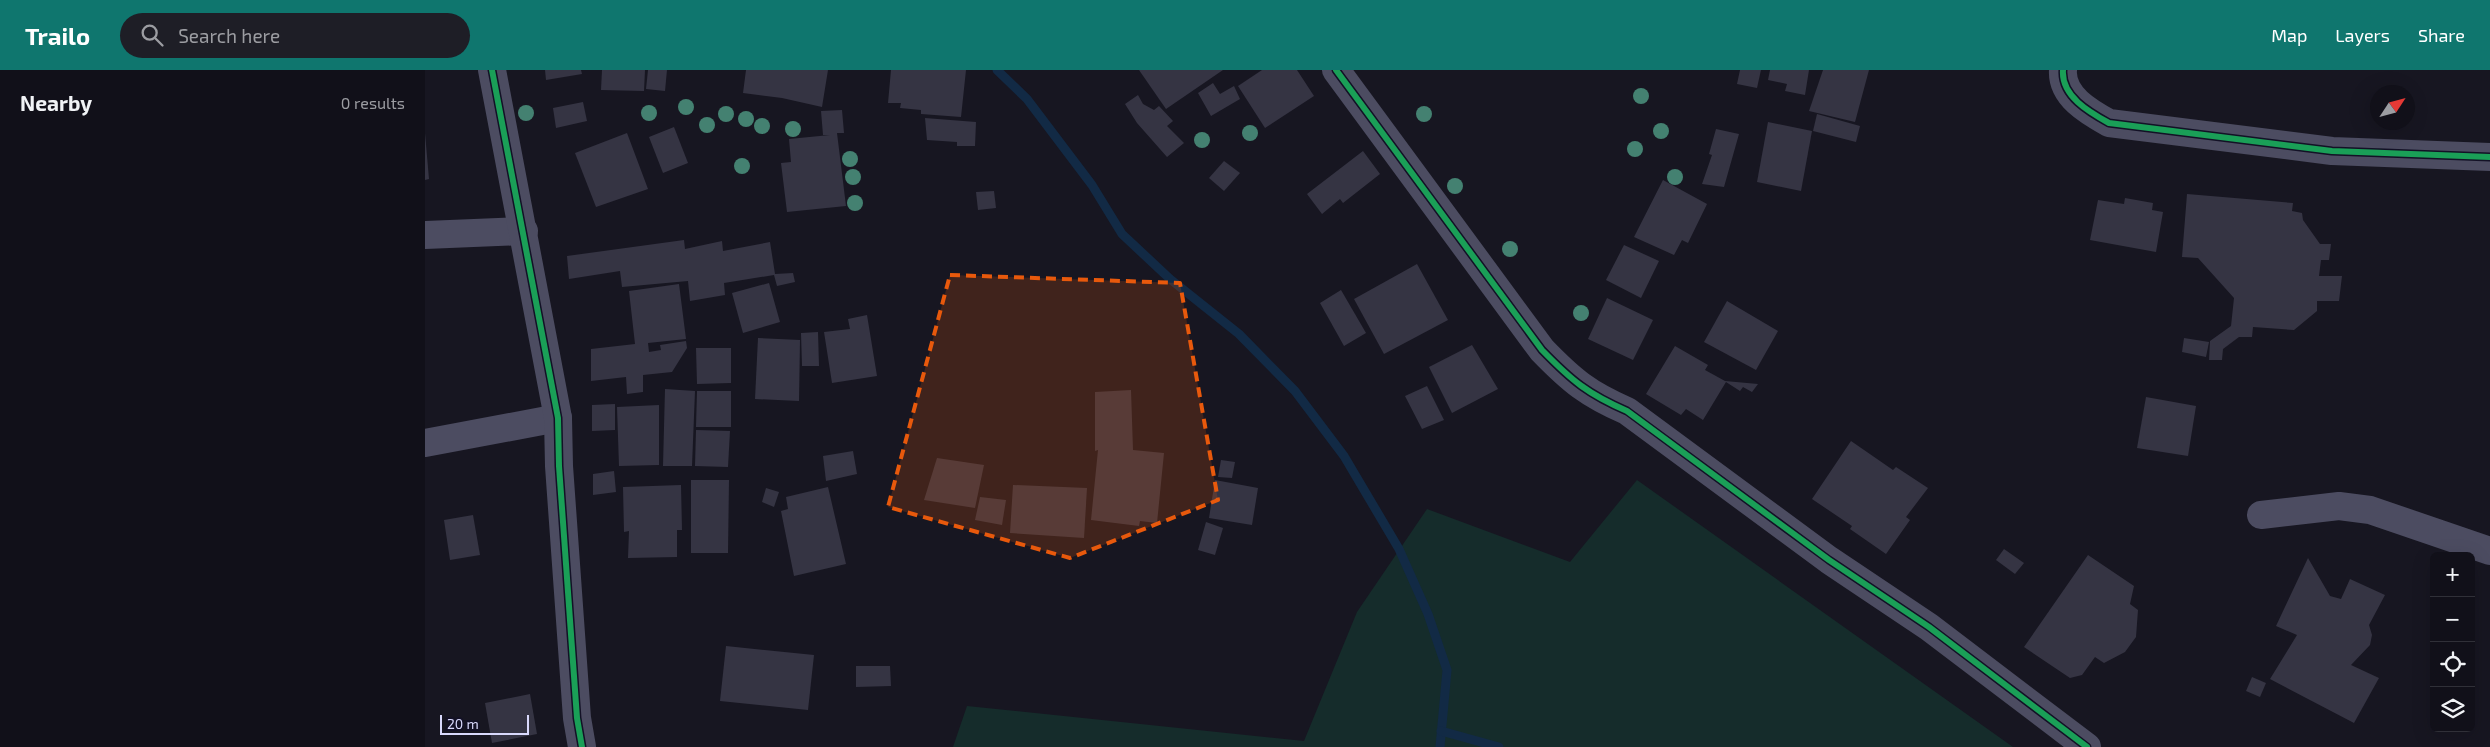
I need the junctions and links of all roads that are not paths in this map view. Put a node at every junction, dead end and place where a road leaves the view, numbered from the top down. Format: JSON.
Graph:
{"nodes":[{"id":1,"x":493,"y":70,"type":"edge"},
{"id":2,"x":1335,"y":70,"type":"edge"},
{"id":3,"x":2063,"y":70,"type":"edge"},
{"id":4,"x":2490,"y":156,"type":"edge"},
{"id":5,"x":524,"y":231,"type":"junction"},
{"id":6,"x":425,"y":235,"type":"edge"},
{"id":7,"x":558,"y":418,"type":"junction"},
{"id":8,"x":425,"y":443,"type":"edge"},
{"id":9,"x":2261,"y":515,"type":"dead end"},
{"id":10,"x":2490,"y":550,"type":"edge"},
{"id":11,"x":582,"y":747,"type":"edge"},
{"id":12,"x":2087,"y":747,"type":"edge"}],
"edges":[{"from":1,"to":5,"type":"street"},
{"from":2,"to":12,"type":"street"},
{"from":3,"to":4,"type":"street"},
{"from":5,"to":6,"type":"street"},
{"from":5,"to":7,"type":"street"},
{"from":7,"to":8,"type":"street"},
{"from":7,"to":11,"type":"street"},
{"from":9,"to":10,"type":"street"}]}
